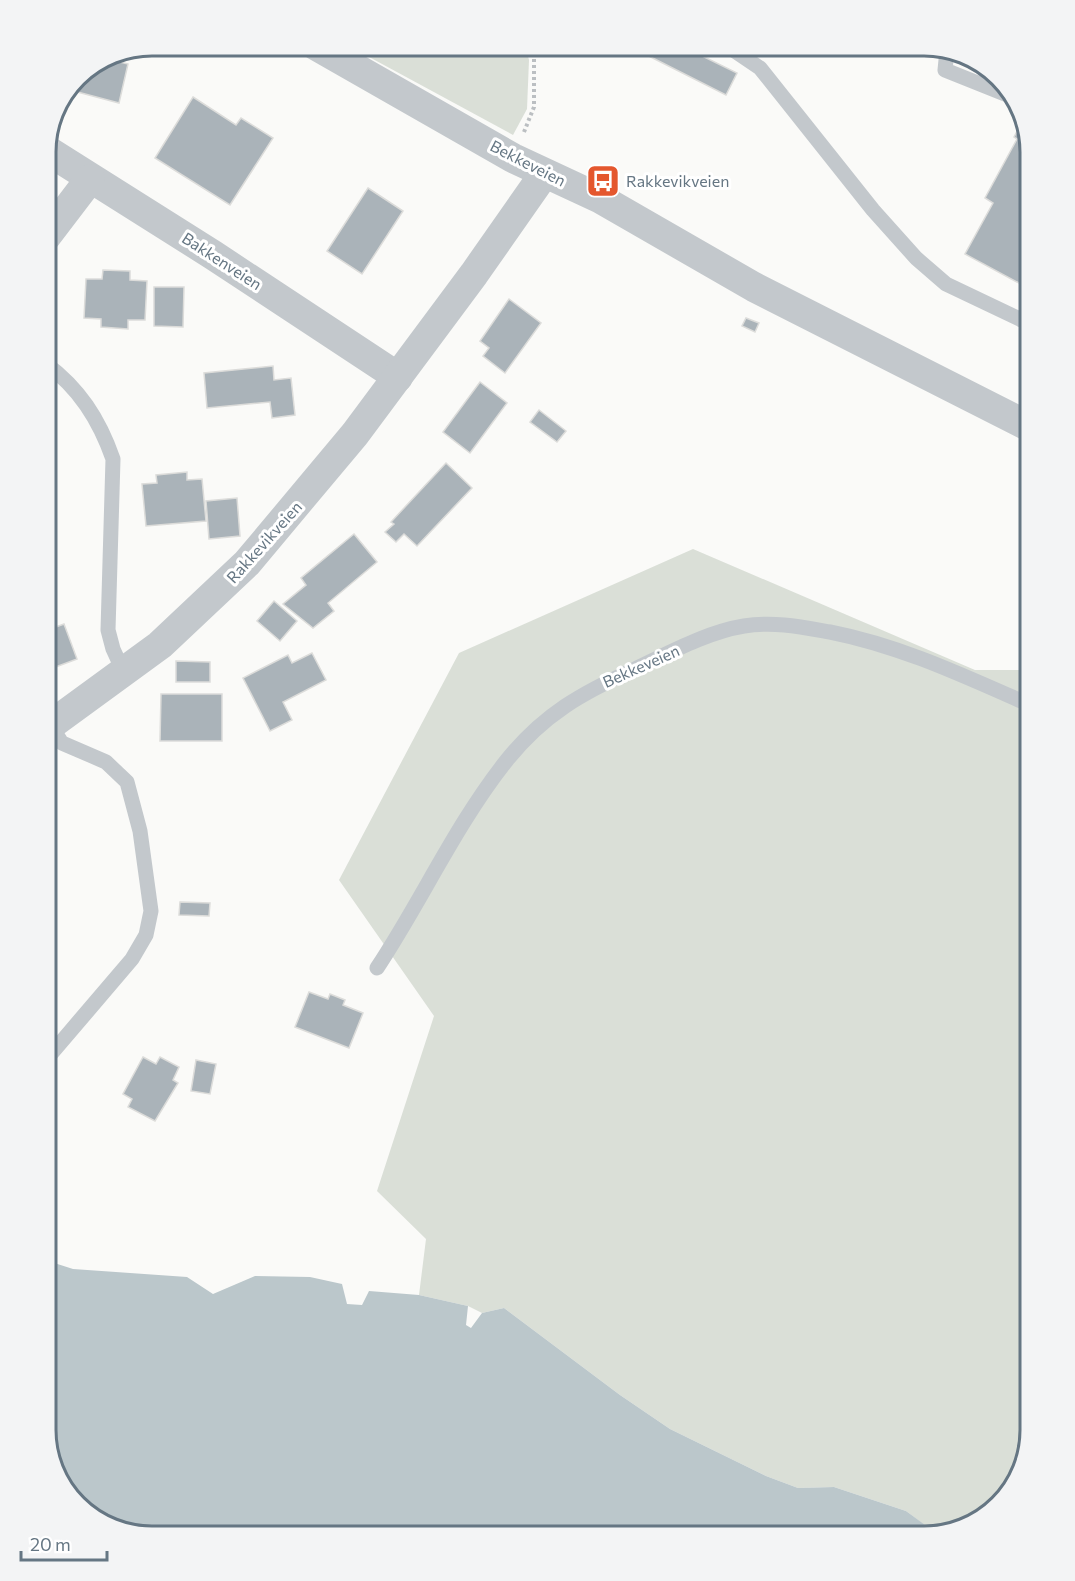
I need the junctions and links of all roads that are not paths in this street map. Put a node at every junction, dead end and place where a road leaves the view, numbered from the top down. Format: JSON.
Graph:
{"nodes":[{"id":1,"x":334,"y":56,"type":"edge"},
{"id":2,"x":742,"y":56,"type":"edge"},
{"id":3,"x":946,"y":58,"type":"edge"},
{"id":4,"x":998,"y":91,"type":"edge"},
{"id":5,"x":56,"y":156,"type":"edge"},
{"id":6,"x":544,"y":174,"type":"junction"},
{"id":7,"x":90,"y":179,"type":"junction"},
{"id":8,"x":56,"y":224,"type":"edge"},
{"id":9,"x":1020,"y":319,"type":"edge"},
{"id":10,"x":56,"y":371,"type":"edge"},
{"id":11,"x":398,"y":377,"type":"junction"},
{"id":12,"x":1020,"y":422,"type":"edge"},
{"id":13,"x":124,"y":673,"type":"junction"},
{"id":14,"x":1020,"y":701,"type":"edge"},
{"id":15,"x":56,"y":722,"type":"edge"},
{"id":16,"x":56,"y":737,"type":"edge"},
{"id":17,"x":377,"y":968,"type":"dead end"},
{"id":18,"x":56,"y":1048,"type":"edge"}],
"edges":[{"from":1,"to":6,"type":"street","name":"Bekkeveien"},
{"from":2,"to":9,"type":"lane"},
{"from":3,"to":4,"type":"lane"},
{"from":5,"to":7,"type":"street","name":"Bakkenveien"},
{"from":6,"to":11,"type":"street","name":"Rakkevikveien"},
{"from":6,"to":12,"type":"street","name":"Bekkeveien"},
{"from":7,"to":8,"type":"street"},
{"from":7,"to":11,"type":"street","name":"Bakkenveien"},
{"from":10,"to":13,"type":"lane"},
{"from":11,"to":13,"type":"street","name":"Rakkevikveien"},
{"from":13,"to":15,"type":"street","name":"Rakkevikveien"},
{"from":14,"to":17,"type":"lane","name":"Bekkeveien"},
{"from":16,"to":18,"type":"lane","name":"Rakkevikveien"}]}
